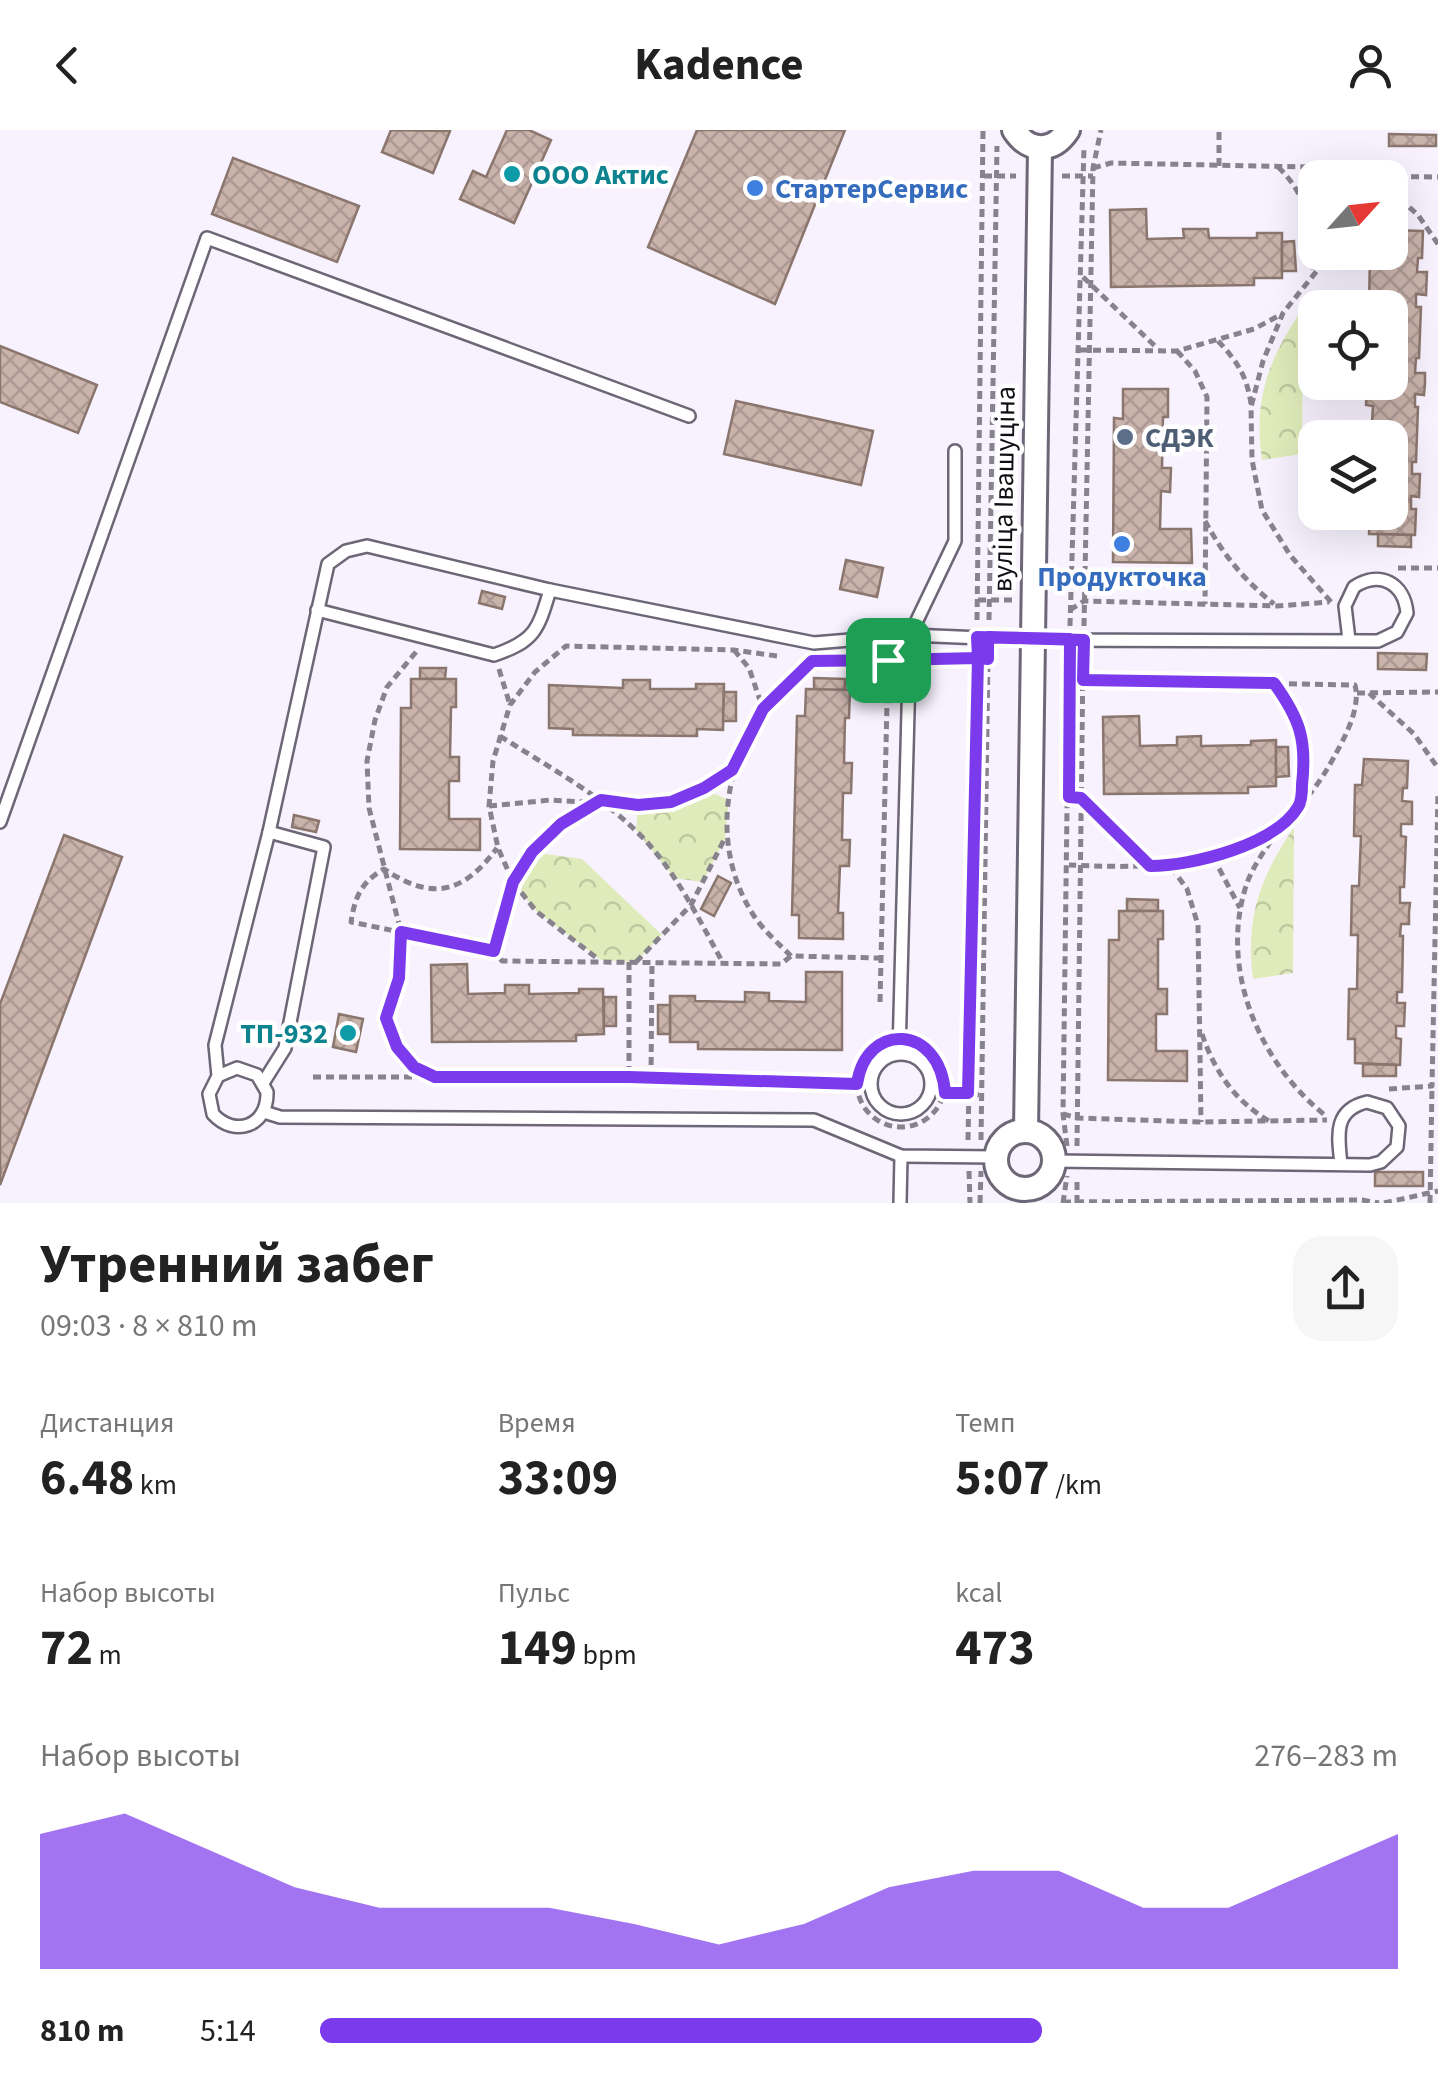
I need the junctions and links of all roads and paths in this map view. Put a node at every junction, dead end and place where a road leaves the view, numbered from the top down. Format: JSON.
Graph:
{"nodes":[{"id":1,"x":983,"y":130,"type":"edge"},
{"id":2,"x":1014,"y":130,"type":"edge"},
{"id":3,"x":1068,"y":130,"type":"edge"},
{"id":4,"x":1084,"y":130,"type":"edge"},
{"id":5,"x":1101,"y":130,"type":"edge"},
{"id":6,"x":1219,"y":130,"type":"edge"},
{"id":7,"x":1040,"y":148,"type":"junction"},
{"id":8,"x":1219,"y":166,"type":"junction"},
{"id":9,"x":1278,"y":167,"type":"junction"},
{"id":10,"x":1298,"y":167,"type":"edge"},
{"id":11,"x":997,"y":168,"type":"dead end"},
{"id":12,"x":1083,"y":168,"type":"junction"},
{"id":13,"x":1093,"y":168,"type":"junction"},
{"id":14,"x":1408,"y":177,"type":"edge"},
{"id":15,"x":1438,"y":177,"type":"edge"},
{"id":16,"x":1408,"y":206,"type":"edge"},
{"id":17,"x":1438,"y":244,"type":"edge"},
{"id":18,"x":1318,"y":270,"type":"edge"},
{"id":19,"x":1082,"y":276,"type":"junction"},
{"id":20,"x":1314,"y":276,"type":"junction"},
{"id":21,"x":1092,"y":286,"type":"junction"},
{"id":22,"x":1283,"y":313,"type":"junction"},
{"id":23,"x":1218,"y":342,"type":"junction"},
{"id":24,"x":1080,"y":350,"type":"junction"},
{"id":25,"x":1092,"y":350,"type":"junction"},
{"id":26,"x":1160,"y":351,"type":"junction"},
{"id":27,"x":1177,"y":352,"type":"junction"},
{"id":28,"x":1251,"y":406,"type":"junction"},
{"id":29,"x":688,"y":416,"type":"dead end"},
{"id":30,"x":955,"y":451,"type":"dead end"},
{"id":31,"x":1204,"y":520,"type":"junction"},
{"id":32,"x":1389,"y":568,"type":"dead end"},
{"id":33,"x":1438,"y":568,"type":"edge"},
{"id":34,"x":550,"y":590,"type":"junction"},
{"id":35,"x":1335,"y":592,"type":"dead end"},
{"id":36,"x":1084,"y":601,"type":"junction"},
{"id":37,"x":1332,"y":602,"type":"junction"},
{"id":38,"x":1205,"y":605,"type":"junction"},
{"id":39,"x":1276,"y":606,"type":"junction"},
{"id":40,"x":317,"y":610,"type":"junction"},
{"id":41,"x":1070,"y":610,"type":"junction"},
{"id":42,"x":910,"y":635,"type":"junction"},
{"id":43,"x":983,"y":637,"type":"junction"},
{"id":44,"x":427,"y":638,"type":"junction"},
{"id":45,"x":1070,"y":639,"type":"junction"},
{"id":46,"x":1031,"y":640,"type":"junction"},
{"id":47,"x":1084,"y":640,"type":"junction"},
{"id":48,"x":1349,"y":640,"type":"junction"},
{"id":49,"x":734,"y":650,"type":"junction"},
{"id":50,"x":494,"y":655,"type":"junction"},
{"id":51,"x":909,"y":658,"type":"junction"},
{"id":52,"x":978,"y":658,"type":"junction"},
{"id":53,"x":988,"y":659,"type":"junction"},
{"id":54,"x":888,"y":660,"type":"junction"},
{"id":55,"x":831,"y":661,"type":"dead end"},
{"id":56,"x":1068,"y":680,"type":"junction"},
{"id":57,"x":1083,"y":680,"type":"junction"},
{"id":58,"x":1274,"y":683,"type":"junction"},
{"id":59,"x":1438,"y":692,"type":"edge"},
{"id":60,"x":1357,"y":693,"type":"junction"},
{"id":61,"x":1369,"y":693,"type":"junction"},
{"id":62,"x":510,"y":704,"type":"junction"},
{"id":63,"x":763,"y":709,"type":"junction"},
{"id":64,"x":500,"y":736,"type":"junction"},
{"id":65,"x":1438,"y":768,"type":"edge"},
{"id":66,"x":732,"y":770,"type":"junction"},
{"id":67,"x":0,"y":778,"type":"edge"},
{"id":68,"x":13,"y":784,"type":"junction"},
{"id":69,"x":1438,"y":792,"type":"edge"},
{"id":70,"x":1069,"y":797,"type":"junction"},
{"id":71,"x":1081,"y":798,"type":"junction"},
{"id":72,"x":601,"y":800,"type":"junction"},
{"id":73,"x":1300,"y":805,"type":"junction"},
{"id":74,"x":489,"y":806,"type":"junction"},
{"id":75,"x":0,"y":822,"type":"edge"},
{"id":76,"x":1280,"y":827,"type":"junction"},
{"id":77,"x":268,"y":832,"type":"junction"},
{"id":78,"x":725,"y":839,"type":"junction"},
{"id":79,"x":498,"y":848,"type":"junction"},
{"id":80,"x":1213,"y":857,"type":"junction"},
{"id":81,"x":1068,"y":865,"type":"junction"},
{"id":82,"x":1081,"y":866,"type":"junction"},
{"id":83,"x":1150,"y":866,"type":"junction"},
{"id":84,"x":1170,"y":866,"type":"junction"},
{"id":85,"x":384,"y":868,"type":"junction"},
{"id":86,"x":513,"y":882,"type":"junction"},
{"id":87,"x":691,"y":905,"type":"junction"},
{"id":88,"x":1242,"y":911,"type":"junction"},
{"id":89,"x":401,"y":932,"type":"junction"},
{"id":90,"x":494,"y":951,"type":"junction"},
{"id":91,"x":791,"y":956,"type":"junction"},
{"id":92,"x":879,"y":958,"type":"junction"},
{"id":93,"x":601,"y":960,"type":"junction"},
{"id":94,"x":632,"y":962,"type":"junction"},
{"id":95,"x":652,"y":962,"type":"junction"},
{"id":96,"x":723,"y":963,"type":"junction"},
{"id":97,"x":880,"y":1009,"type":"dead end"},
{"id":98,"x":881,"y":1026,"type":"dead end"},
{"id":99,"x":1199,"y":1026,"type":"junction"},
{"id":100,"x":899,"y":1039,"type":"junction"},
{"id":101,"x":881,"y":1044,"type":"junction"},
{"id":102,"x":899,"y":1053,"type":"junction"},
{"id":103,"x":218,"y":1076,"type":"junction"},
{"id":104,"x":313,"y":1077,"type":"dead end"},
{"id":105,"x":435,"y":1077,"type":"junction"},
{"id":106,"x":629,"y":1077,"type":"junction"},
{"id":107,"x":651,"y":1078,"type":"junction"},
{"id":108,"x":264,"y":1082,"type":"junction"},
{"id":109,"x":857,"y":1084,"type":"junction"},
{"id":110,"x":1432,"y":1086,"type":"junction"},
{"id":111,"x":1378,"y":1089,"type":"dead end"},
{"id":112,"x":945,"y":1093,"type":"junction"},
{"id":113,"x":968,"y":1093,"type":"junction"},
{"id":114,"x":982,"y":1096,"type":"junction"},
{"id":115,"x":1337,"y":1106,"type":"dead end"},
{"id":116,"x":264,"y":1112,"type":"junction"},
{"id":117,"x":1063,"y":1114,"type":"junction"},
{"id":118,"x":1077,"y":1118,"type":"junction"},
{"id":119,"x":1331,"y":1120,"type":"junction"},
{"id":120,"x":1202,"y":1122,"type":"junction"},
{"id":121,"x":1269,"y":1122,"type":"junction"},
{"id":122,"x":1026,"y":1131,"type":"junction"},
{"id":123,"x":901,"y":1156,"type":"junction"},
{"id":124,"x":982,"y":1156,"type":"junction"},
{"id":125,"x":1067,"y":1161,"type":"junction"},
{"id":126,"x":1341,"y":1164,"type":"junction"},
{"id":127,"x":1438,"y":1191,"type":"edge"},
{"id":128,"x":1430,"y":1195,"type":"junction"},
{"id":129,"x":1024,"y":1196,"type":"edge"},
{"id":130,"x":1438,"y":1199,"type":"edge"},
{"id":131,"x":1077,"y":1202,"type":"edge"},
{"id":132,"x":1186,"y":1202,"type":"edge"},
{"id":133,"x":900,"y":1203,"type":"edge"},
{"id":134,"x":970,"y":1203,"type":"edge"},
{"id":135,"x":980,"y":1203,"type":"edge"},
{"id":136,"x":1063,"y":1203,"type":"edge"},
{"id":137,"x":1381,"y":1203,"type":"edge"},
{"id":138,"x":1430,"y":1203,"type":"edge"}],
"edges":[{"from":1,"to":43,"type":"path"},
{"from":2,"to":7,"type":"street"},
{"from":3,"to":7,"type":"street"},
{"from":4,"to":12,"type":"path"},
{"from":5,"to":13,"type":"path"},
{"from":6,"to":8,"type":"path"},
{"from":7,"to":46,"type":"street","name":"вуліца Івашуціна"},
{"from":8,"to":9,"type":"path"},
{"from":8,"to":13,"type":"path"},
{"from":9,"to":10,"type":"path"},
{"from":9,"to":20,"type":"path"},
{"from":11,"to":43,"type":"path"},
{"from":12,"to":13,"type":"path"},
{"from":12,"to":19,"type":"path"},
{"from":13,"to":21,"type":"path"},
{"from":14,"to":15,"type":"path"},
{"from":16,"to":17,"type":"path"},
{"from":18,"to":20,"type":"path"},
{"from":19,"to":21,"type":"path"},
{"from":19,"to":24,"type":"path"},
{"from":20,"to":22,"type":"path"},
{"from":21,"to":25,"type":"path"},
{"from":21,"to":26,"type":"path"},
{"from":22,"to":23,"type":"path"},
{"from":22,"to":28,"type":"path"},
{"from":23,"to":27,"type":"path"},
{"from":23,"to":28,"type":"path"},
{"from":24,"to":25,"type":"path"},
{"from":24,"to":41,"type":"path"},
{"from":25,"to":26,"type":"path"},
{"from":25,"to":36,"type":"path"},
{"from":26,"to":27,"type":"path"},
{"from":27,"to":31,"type":"path"},
{"from":28,"to":37,"type":"path"},
{"from":29,"to":68,"type":"lane"},
{"from":30,"to":42,"type":"lane"},
{"from":31,"to":38,"type":"path"},
{"from":31,"to":39,"type":"path"},
{"from":32,"to":33,"type":"path"},
{"from":34,"to":40,"type":"lane"},
{"from":34,"to":42,"type":"lane"},
{"from":34,"to":50,"type":"lane"},
{"from":35,"to":37,"type":"path"},
{"from":36,"to":38,"type":"path"},
{"from":36,"to":41,"type":"path"},
{"from":36,"to":47,"type":"path"},
{"from":37,"to":39,"type":"path"},
{"from":38,"to":39,"type":"path"},
{"from":40,"to":44,"type":"lane"},
{"from":40,"to":77,"type":"lane"},
{"from":41,"to":45,"type":"path"},
{"from":42,"to":43,"type":"lane"},
{"from":42,"to":51,"type":"lane"},
{"from":43,"to":46,"type":"lane"},
{"from":43,"to":52,"type":"path"},
{"from":43,"to":53,"type":"path"},
{"from":44,"to":50,"type":"lane"},
{"from":44,"to":85,"type":"path"},
{"from":45,"to":46,"type":"lane"},
{"from":45,"to":47,"type":"lane"},
{"from":45,"to":56,"type":"path"},
{"from":46,"to":122,"type":"street","name":"вуліца Івашуціна"},
{"from":47,"to":48,"type":"lane"},
{"from":47,"to":57,"type":"path"},
{"from":48,"to":48,"type":"lane"},
{"from":49,"to":62,"type":"path"},
{"from":49,"to":63,"type":"path"},
{"from":49,"to":63,"type":"path"},
{"from":50,"to":62,"type":"path"},
{"from":51,"to":52,"type":"path"},
{"from":51,"to":54,"type":"path"},
{"from":51,"to":100,"type":"lane"},
{"from":52,"to":53,"type":"path"},
{"from":52,"to":113,"type":"path"},
{"from":53,"to":114,"type":"path"},
{"from":54,"to":55,"type":"path"},
{"from":54,"to":92,"type":"path"},
{"from":56,"to":57,"type":"path"},
{"from":56,"to":70,"type":"path"},
{"from":57,"to":58,"type":"path"},
{"from":57,"to":71,"type":"path"},
{"from":58,"to":60,"type":"path"},
{"from":58,"to":73,"type":"path"},
{"from":59,"to":61,"type":"path"},
{"from":60,"to":61,"type":"path"},
{"from":60,"to":73,"type":"path"},
{"from":61,"to":65,"type":"path"},
{"from":62,"to":64,"type":"path"},
{"from":63,"to":66,"type":"path"},
{"from":64,"to":72,"type":"path"},
{"from":64,"to":74,"type":"path"},
{"from":66,"to":72,"type":"path"},
{"from":66,"to":78,"type":"path"},
{"from":67,"to":68,"type":"lane"},
{"from":68,"to":75,"type":"lane"},
{"from":69,"to":110,"type":"path"},
{"from":70,"to":71,"type":"path"},
{"from":70,"to":81,"type":"path"},
{"from":71,"to":82,"type":"path"},
{"from":71,"to":83,"type":"path"},
{"from":72,"to":74,"type":"path"},
{"from":72,"to":86,"type":"path"},
{"from":72,"to":87,"type":"path"},
{"from":73,"to":76,"type":"path"},
{"from":74,"to":79,"type":"path"},
{"from":76,"to":80,"type":"path"},
{"from":76,"to":88,"type":"path"},
{"from":77,"to":103,"type":"lane"},
{"from":77,"to":108,"type":"lane"},
{"from":78,"to":87,"type":"path"},
{"from":78,"to":91,"type":"path"},
{"from":79,"to":85,"type":"path"},
{"from":79,"to":86,"type":"path"},
{"from":80,"to":84,"type":"path"},
{"from":80,"to":88,"type":"path"},
{"from":81,"to":82,"type":"path"},
{"from":81,"to":117,"type":"path"},
{"from":82,"to":83,"type":"path"},
{"from":82,"to":118,"type":"path"},
{"from":83,"to":84,"type":"path"},
{"from":84,"to":99,"type":"path"},
{"from":85,"to":89,"type":"path"},
{"from":85,"to":89,"type":"path"},
{"from":86,"to":90,"type":"path"},
{"from":86,"to":93,"type":"path"},
{"from":87,"to":94,"type":"path"},
{"from":87,"to":96,"type":"path"},
{"from":88,"to":119,"type":"path"},
{"from":89,"to":90,"type":"path"},
{"from":89,"to":105,"type":"path"},
{"from":90,"to":93,"type":"path"},
{"from":91,"to":92,"type":"path"},
{"from":91,"to":96,"type":"path"},
{"from":92,"to":97,"type":"path"},
{"from":93,"to":94,"type":"path"},
{"from":94,"to":95,"type":"path"},
{"from":94,"to":106,"type":"path"},
{"from":95,"to":96,"type":"path"},
{"from":95,"to":107,"type":"path"},
{"from":98,"to":101,"type":"path"},
{"from":99,"to":120,"type":"path"},
{"from":99,"to":121,"type":"path"},
{"from":100,"to":101,"type":"path"},
{"from":100,"to":102,"type":"lane"},
{"from":100,"to":112,"type":"path"},
{"from":101,"to":109,"type":"path"},
{"from":102,"to":102,"type":"lane"},
{"from":103,"to":108,"type":"lane"},
{"from":103,"to":116,"type":"lane"},
{"from":104,"to":105,"type":"path"},
{"from":105,"to":106,"type":"path"},
{"from":106,"to":107,"type":"path"},
{"from":107,"to":109,"type":"path"},
{"from":108,"to":116,"type":"lane"},
{"from":109,"to":112,"type":"path"},
{"from":110,"to":111,"type":"path"},
{"from":110,"to":128,"type":"path"},
{"from":112,"to":113,"type":"path"},
{"from":113,"to":114,"type":"path"},
{"from":113,"to":124,"type":"path"},
{"from":114,"to":124,"type":"path"},
{"from":115,"to":119,"type":"path"},
{"from":116,"to":123,"type":"lane"},
{"from":117,"to":118,"type":"path"},
{"from":117,"to":125,"type":"path"},
{"from":118,"to":120,"type":"path"},
{"from":118,"to":125,"type":"path"},
{"from":119,"to":121,"type":"path"},
{"from":120,"to":121,"type":"path"},
{"from":122,"to":124,"type":"street"},
{"from":122,"to":125,"type":"street"},
{"from":123,"to":124,"type":"lane"},
{"from":123,"to":133,"type":"lane"},
{"from":124,"to":129,"type":"street"},
{"from":124,"to":134,"type":"path"},
{"from":124,"to":135,"type":"path"},
{"from":125,"to":126,"type":"lane"},
{"from":125,"to":129,"type":"street"},
{"from":125,"to":131,"type":"path"},
{"from":125,"to":136,"type":"path"},
{"from":126,"to":126,"type":"lane"},
{"from":127,"to":128,"type":"path"},
{"from":128,"to":137,"type":"path"},
{"from":128,"to":138,"type":"path"},
{"from":130,"to":138,"type":"path"},
{"from":131,"to":132,"type":"path"},
{"from":131,"to":136,"type":"path"},
{"from":132,"to":137,"type":"path"}]}
